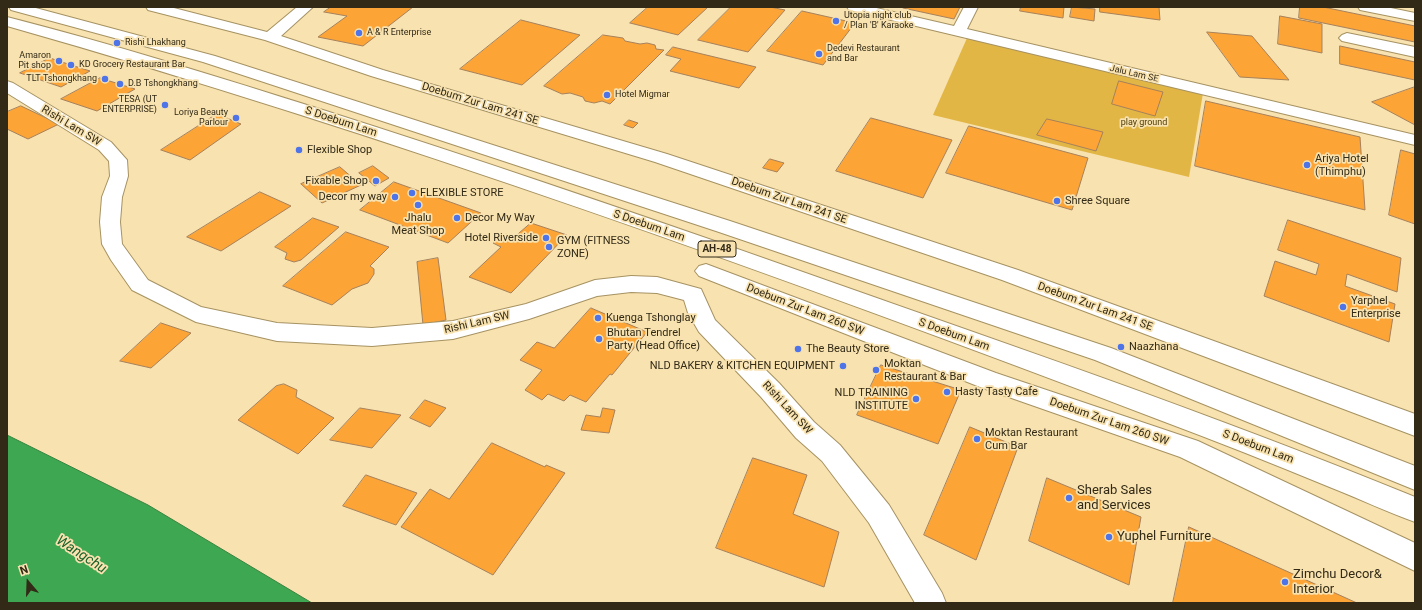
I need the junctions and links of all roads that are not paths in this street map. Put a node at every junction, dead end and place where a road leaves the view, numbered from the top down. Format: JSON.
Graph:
{"nodes":[{"id":1,"x":16,"y":7,"type":"edge"},
{"id":2,"x":153,"y":7,"type":"edge"},
{"id":3,"x":306,"y":7,"type":"edge"},
{"id":4,"x":854,"y":7,"type":"edge"},
{"id":5,"x":971,"y":7,"type":"edge"},
{"id":6,"x":1365,"y":7,"type":"edge"},
{"id":7,"x":1415,"y":17,"type":"edge"},
{"id":8,"x":7,"y":21,"type":"edge"},
{"id":9,"x":958,"y":32,"type":"junction"},
{"id":10,"x":270,"y":37,"type":"junction"},
{"id":11,"x":1347,"y":38,"type":"dead end"},
{"id":12,"x":1415,"y":52,"type":"edge"},
{"id":13,"x":7,"y":86,"type":"edge"},
{"id":14,"x":1415,"y":140,"type":"edge"},
{"id":15,"x":706,"y":245,"type":"junction"},
{"id":16,"x":706,"y":271,"type":"junction"},
{"id":17,"x":693,"y":296,"type":"junction"},
{"id":18,"x":1415,"y":425,"type":"edge"},
{"id":19,"x":1415,"y":478,"type":"edge"},
{"id":20,"x":1415,"y":510,"type":"edge"},
{"id":21,"x":1415,"y":557,"type":"edge"},
{"id":22,"x":931,"y":603,"type":"edge"}],
"edges":[{"from":1,"to":19,"type":"main road","name":"S Doebum Lam","number":"AH-48"},
{"from":2,"to":10,"type":"main road","name":"Doebum Zur Lam 241 SE"},
{"from":3,"to":10,"type":"main road"},
{"from":4,"to":9,"type":"main road","name":"Jalu Lam SE"},
{"from":5,"to":9,"type":"main road"},
{"from":6,"to":7,"type":"main road"},
{"from":8,"to":15,"type":"main road","name":"S Doebum Lam","number":"AH-48"},
{"from":9,"to":14,"type":"main road","name":"Jalu Lam SE"},
{"from":10,"to":18,"type":"main road","name":"Doebum Zur Lam 241 SE"},
{"from":11,"to":12,"type":"main road"},
{"from":13,"to":17,"type":"main road","name":"Rishi Lam SW"},
{"from":15,"to":16,"type":"main road"},
{"from":15,"to":20,"type":"main road","name":"S Doebum Lam","number":"AH-48"},
{"from":16,"to":17,"type":"main road"},
{"from":16,"to":21,"type":"main road","name":"Doebum Zur Lam 260 SW"},
{"from":17,"to":22,"type":"main road","name":"Rishi Lam SW"}]}
